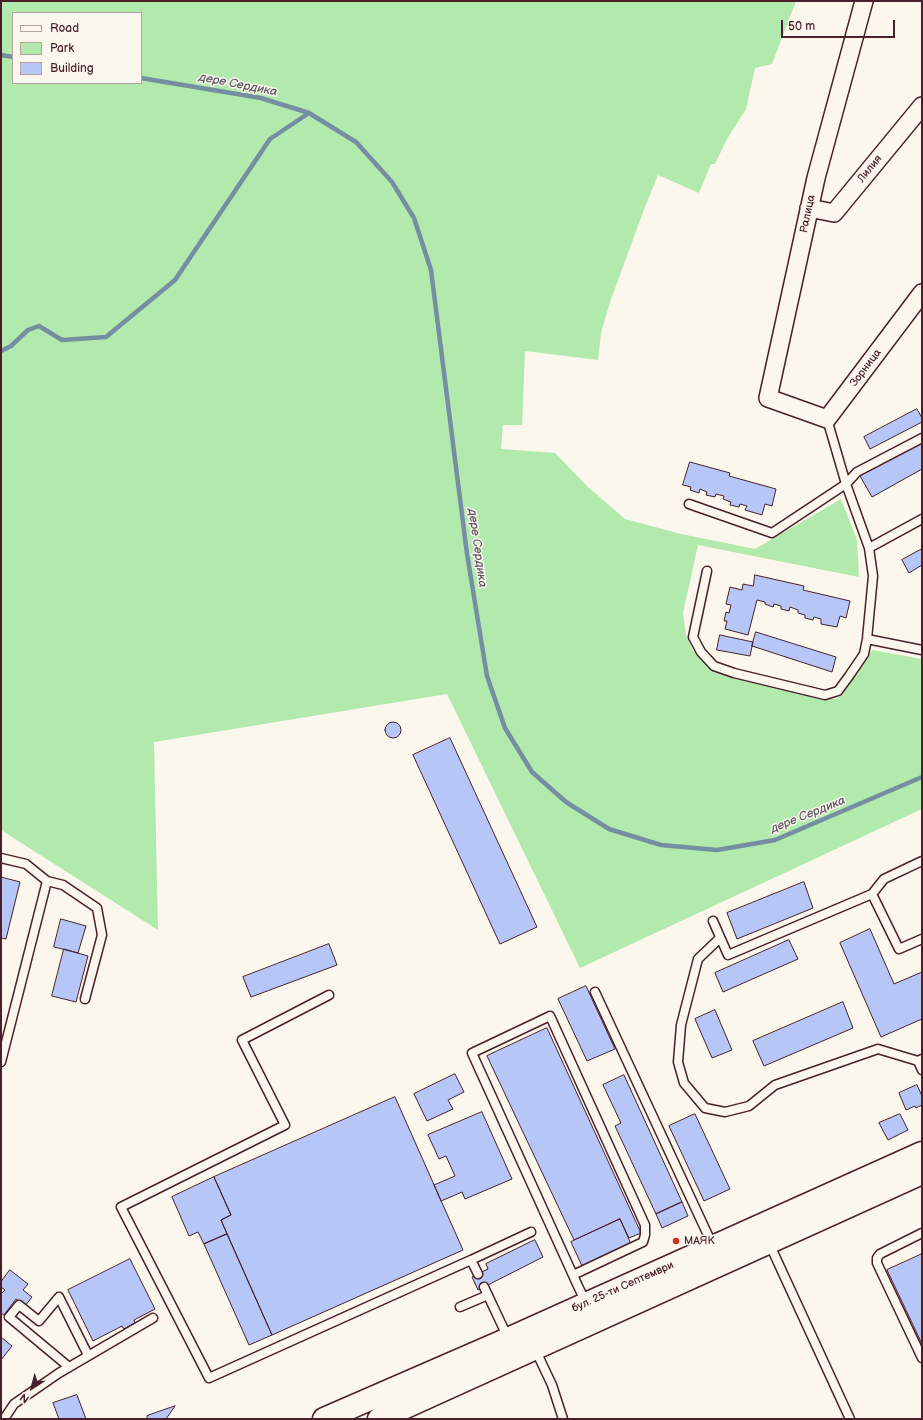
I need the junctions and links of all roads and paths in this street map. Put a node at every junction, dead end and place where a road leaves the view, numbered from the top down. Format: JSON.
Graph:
{"nodes":[{"id":1,"x":864,"y":1,"type":"edge"},
{"id":2,"x":922,"y":106,"type":"edge"},
{"id":3,"x":809,"y":208,"type":"junction"},
{"id":4,"x":922,"y":293,"type":"edge"},
{"id":5,"x":827,"y":419,"type":"junction"},
{"id":6,"x":922,"y":438,"type":"edge"},
{"id":7,"x":846,"y":484,"type":"junction"},
{"id":8,"x":689,"y":504,"type":"dead end"},
{"id":9,"x":922,"y":519,"type":"edge"},
{"id":10,"x":869,"y":548,"type":"junction"},
{"id":11,"x":707,"y":571,"type":"dead end"},
{"id":12,"x":867,"y":639,"type":"junction"},
{"id":13,"x":922,"y":650,"type":"edge"},
{"id":14,"x":1,"y":858,"type":"edge"},
{"id":15,"x":922,"y":861,"type":"edge"},
{"id":16,"x":47,"y":881,"type":"junction"},
{"id":17,"x":872,"y":894,"type":"junction"},
{"id":18,"x":713,"y":921,"type":"dead end"},
{"id":19,"x":720,"y":938,"type":"junction"},
{"id":20,"x":922,"y":939,"type":"edge"},
{"id":21,"x":595,"y":992,"type":"dead end"},
{"id":22,"x":328,"y":996,"type":"dead end"},
{"id":23,"x":85,"y":999,"type":"dead end"},
{"id":24,"x":4,"y":1038,"type":"edge"},
{"id":25,"x":920,"y":1060,"type":"edge"},
{"id":26,"x":1,"y":1062,"type":"edge"},
{"id":27,"x":922,"y":1070,"type":"edge"},
{"id":28,"x":922,"y":1153,"type":"edge"},
{"id":29,"x":922,"y":1172,"type":"edge"},
{"id":30,"x":531,"y":1232,"type":"dead end"},
{"id":31,"x":922,"y":1233,"type":"edge"},
{"id":32,"x":769,"y":1242,"type":"junction"},
{"id":33,"x":713,"y":1247,"type":"junction"},
{"id":34,"x":471,"y":1260,"type":"junction"},
{"id":35,"x":478,"y":1274,"type":"dead end"},
{"id":36,"x":573,"y":1274,"type":"junction"},
{"id":37,"x":587,"y":1304,"type":"junction"},
{"id":38,"x":460,"y":1306,"type":"dead end"},
{"id":39,"x":153,"y":1318,"type":"dead end"},
{"id":40,"x":508,"y":1339,"type":"junction"},
{"id":41,"x":534,"y":1348,"type":"junction"},
{"id":42,"x":88,"y":1356,"type":"junction"},
{"id":43,"x":922,"y":1358,"type":"edge"},
{"id":44,"x":69,"y":1367,"type":"junction"},
{"id":45,"x":4,"y":1419,"type":"edge"},
{"id":46,"x":324,"y":1419,"type":"edge"},
{"id":47,"x":379,"y":1419,"type":"edge"},
{"id":48,"x":563,"y":1419,"type":"edge"},
{"id":49,"x":850,"y":1419,"type":"edge"}],
"edges":[{"from":1,"to":3,"type":"street","name":"Ралица"},
{"from":2,"to":3,"type":"street","name":"Лилия"},
{"from":3,"to":5,"type":"street","name":"Ралица"},
{"from":4,"to":5,"type":"street","name":"Зорница"},
{"from":5,"to":7,"type":"lane"},
{"from":6,"to":7,"type":"lane"},
{"from":7,"to":8,"type":"lane"},
{"from":7,"to":10,"type":"lane"},
{"from":9,"to":10,"type":"lane"},
{"from":10,"to":12,"type":"lane"},
{"from":11,"to":12,"type":"lane"},
{"from":12,"to":13,"type":"lane"},
{"from":14,"to":16,"type":"lane"},
{"from":15,"to":17,"type":"lane"},
{"from":16,"to":23,"type":"lane"},
{"from":16,"to":24,"type":"lane"},
{"from":17,"to":19,"type":"lane"},
{"from":17,"to":20,"type":"lane"},
{"from":18,"to":19,"type":"lane"},
{"from":19,"to":25,"type":"lane"},
{"from":21,"to":33,"type":"lane"},
{"from":22,"to":34,"type":"lane"},
{"from":24,"to":26,"type":"lane"},
{"from":25,"to":27,"type":"lane"},
{"from":28,"to":33,"type":"main road","name":"бул. 25-ти Септември"},
{"from":29,"to":32,"type":"main road","name":"бул. 25-ти Септември"},
{"from":30,"to":34,"type":"lane"},
{"from":31,"to":43,"type":"lane"},
{"from":32,"to":41,"type":"main road","name":"бул. 25-ти Септември"},
{"from":32,"to":49,"type":"lane"},
{"from":33,"to":37,"type":"main road","name":"бул. 25-ти Септември"},
{"from":34,"to":35,"type":"lane"},
{"from":36,"to":36,"type":"lane"},
{"from":36,"to":37,"type":"lane"},
{"from":37,"to":40,"type":"main road","name":"бул. 25-ти Септември"},
{"from":38,"to":40,"type":"lane"},
{"from":39,"to":42,"type":"lane"},
{"from":40,"to":46,"type":"main road","name":"бул. 25-ти Септември"},
{"from":41,"to":47,"type":"main road","name":"бул. 25-ти Септември"},
{"from":41,"to":48,"type":"lane"},
{"from":42,"to":44,"type":"lane"},
{"from":42,"to":44,"type":"lane"},
{"from":44,"to":45,"type":"lane"}]}
